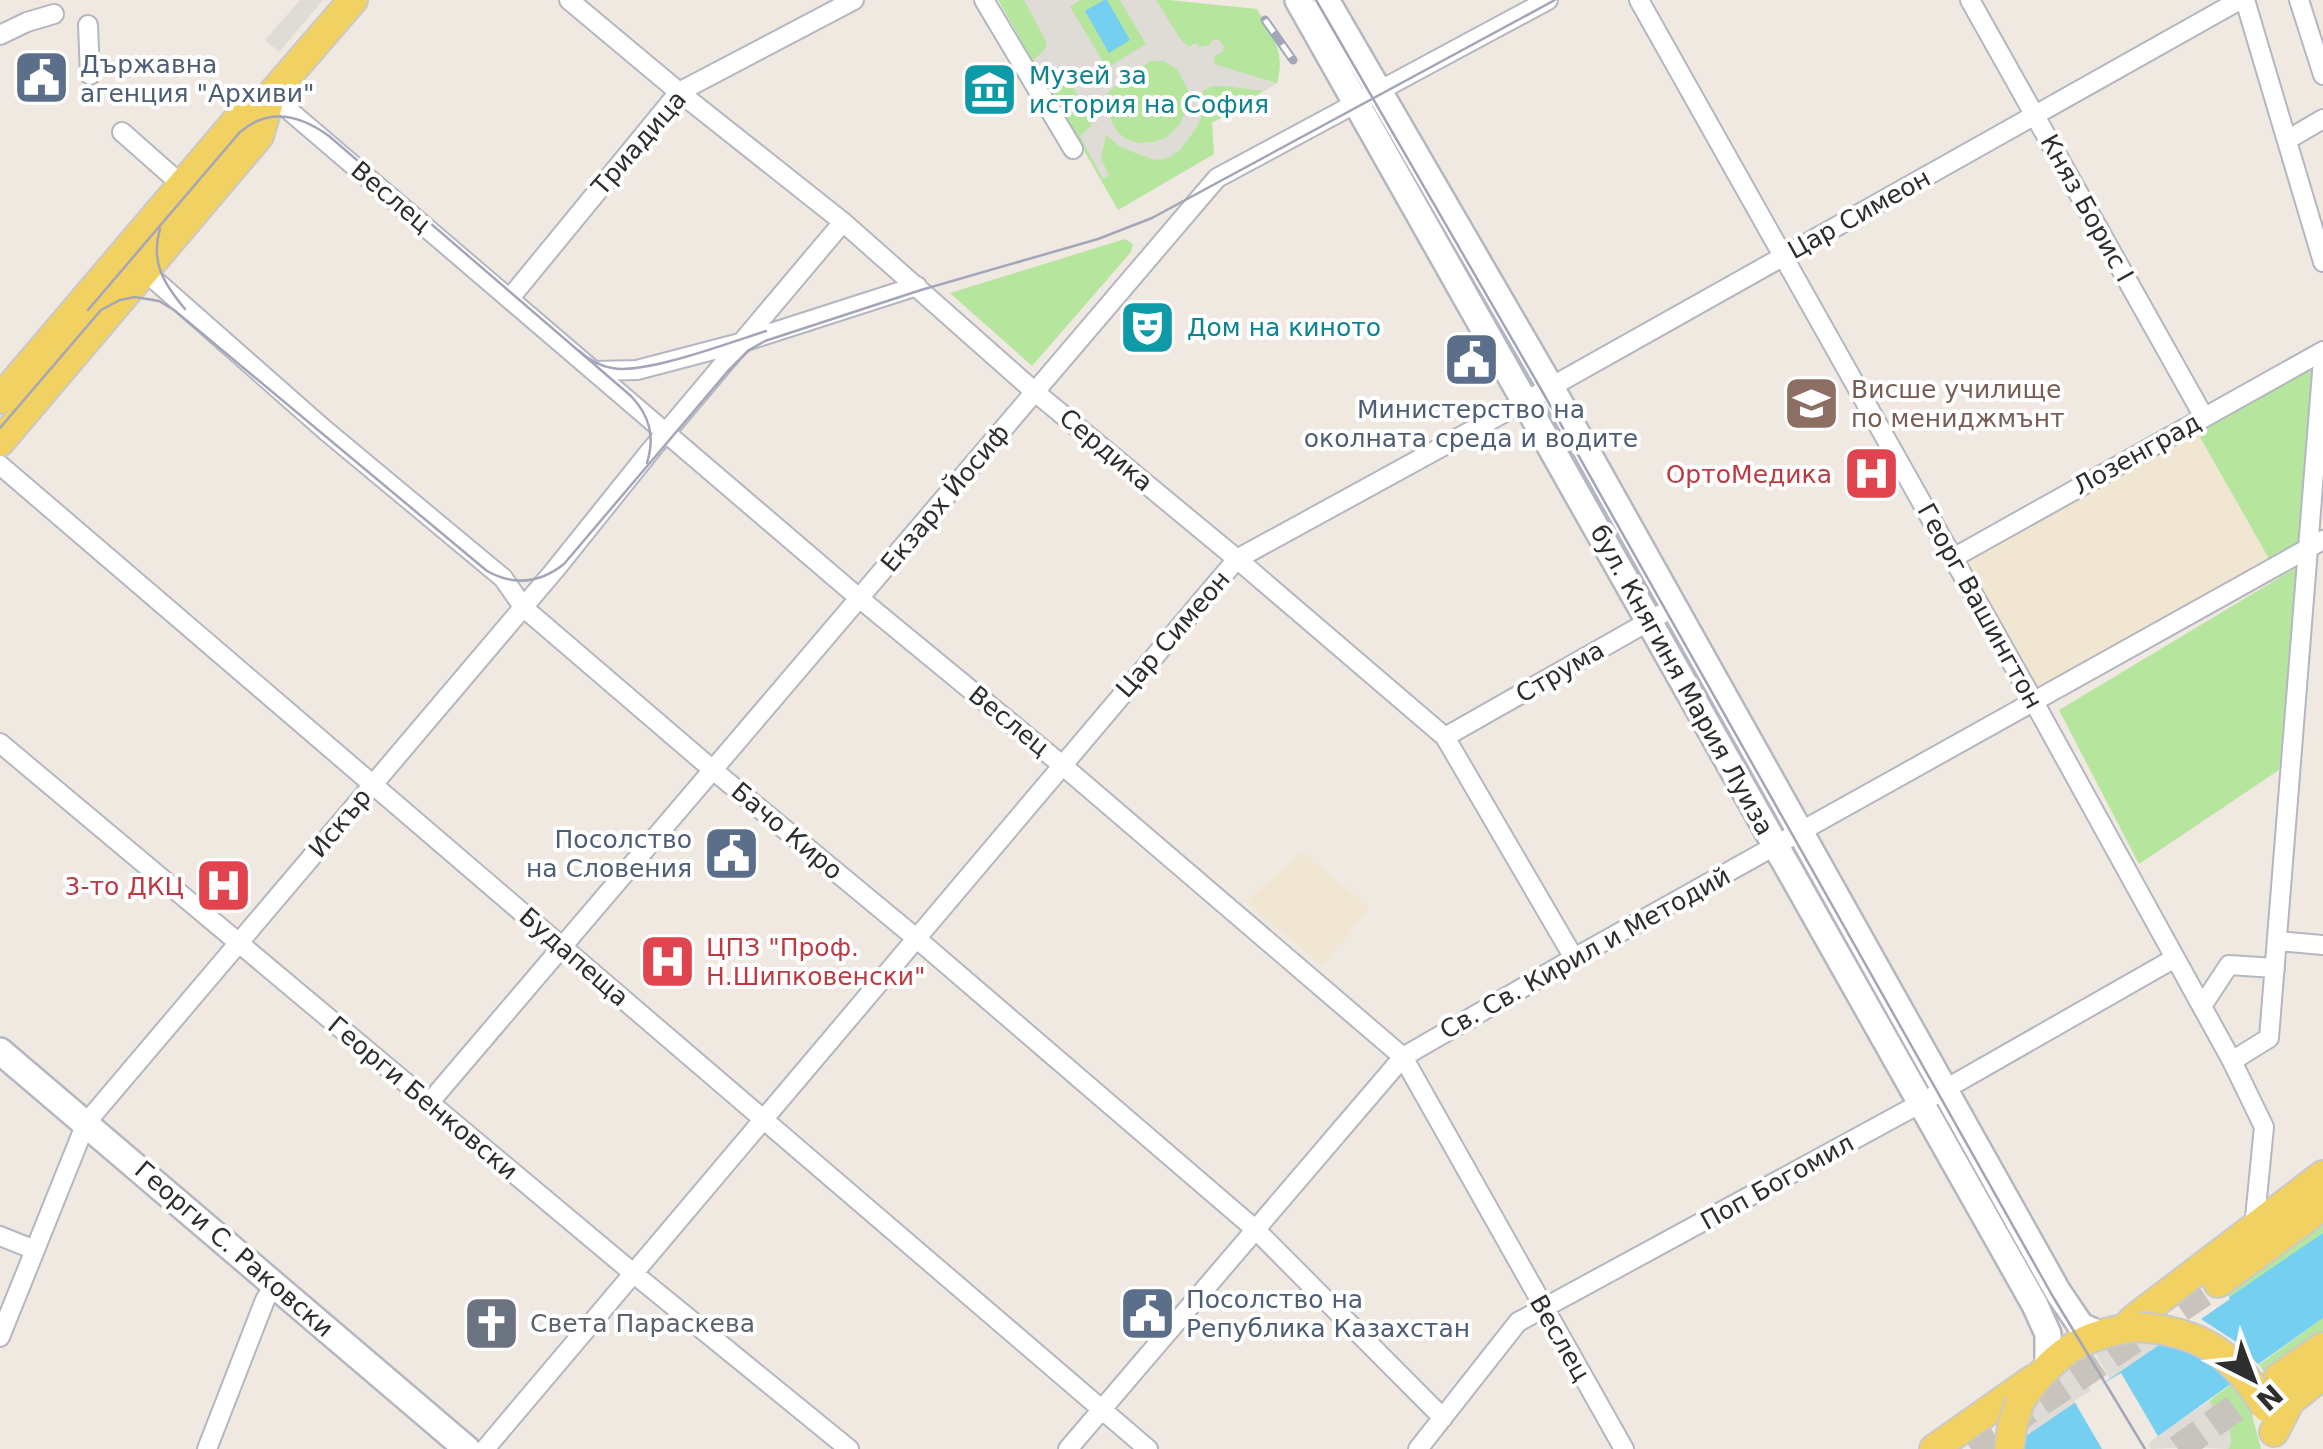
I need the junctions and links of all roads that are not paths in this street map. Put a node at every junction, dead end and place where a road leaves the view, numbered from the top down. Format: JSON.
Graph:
{"nodes":[{"id":1,"x":354,"y":0,"type":"edge"},
{"id":2,"x":569,"y":0,"type":"edge"},
{"id":3,"x":854,"y":0,"type":"edge"},
{"id":4,"x":984,"y":0,"type":"edge"},
{"id":5,"x":1298,"y":0,"type":"edge"},
{"id":6,"x":1326,"y":0,"type":"edge"},
{"id":7,"x":1548,"y":0,"type":"edge"},
{"id":8,"x":1639,"y":0,"type":"edge"},
{"id":9,"x":1970,"y":0,"type":"edge"},
{"id":10,"x":2242,"y":0,"type":"edge"},
{"id":11,"x":2299,"y":0,"type":"edge"},
{"id":12,"x":54,"y":14,"type":"dead end"},
{"id":13,"x":88,"y":26,"type":"dead end"},
{"id":14,"x":0,"y":35,"type":"edge"},
{"id":15,"x":90,"y":75,"type":"dead end"},
{"id":16,"x":2323,"y":75,"type":"edge"},
{"id":17,"x":678,"y":92,"type":"junction"},
{"id":18,"x":271,"y":95,"type":"junction"},
{"id":19,"x":1368,"y":98,"type":"junction"},
{"id":20,"x":2035,"y":116,"type":"junction"},
{"id":21,"x":2323,"y":119,"type":"edge"},
{"id":22,"x":122,"y":132,"type":"dead end"},
{"id":23,"x":2286,"y":140,"type":"junction"},
{"id":24,"x":1073,"y":149,"type":"dead end"},
{"id":25,"x":182,"y":186,"type":"junction"},
{"id":26,"x":843,"y":222,"type":"junction"},
{"id":27,"x":1783,"y":257,"type":"junction"},
{"id":28,"x":134,"y":262,"type":"junction"},
{"id":29,"x":2323,"y":262,"type":"edge"},
{"id":30,"x":917,"y":286,"type":"junction"},
{"id":31,"x":510,"y":298,"type":"junction"},
{"id":32,"x":740,"y":343,"type":"junction"},
{"id":33,"x":2323,"y":351,"type":"edge"},
{"id":34,"x":2323,"y":360,"type":"edge"},
{"id":35,"x":596,"y":371,"type":"junction"},
{"id":36,"x":1550,"y":387,"type":"junction"},
{"id":37,"x":1035,"y":392,"type":"junction"},
{"id":38,"x":0,"y":399,"type":"edge"},
{"id":39,"x":1525,"y":401,"type":"junction"},
{"id":40,"x":2204,"y":416,"type":"junction"},
{"id":41,"x":666,"y":432,"type":"junction"},
{"id":42,"x":0,"y":442,"type":"edge"},
{"id":43,"x":0,"y":465,"type":"edge"},
{"id":44,"x":2316,"y":544,"type":"edge"},
{"id":45,"x":1953,"y":558,"type":"junction"},
{"id":46,"x":1238,"y":559,"type":"junction"},
{"id":47,"x":859,"y":598,"type":"junction"},
{"id":48,"x":1674,"y":607,"type":"junction"},
{"id":49,"x":524,"y":608,"type":"junction"},
{"id":50,"x":1649,"y":621,"type":"junction"},
{"id":51,"x":2034,"y":702,"type":"junction"},
{"id":52,"x":1445,"y":737,"type":"junction"},
{"id":53,"x":0,"y":743,"type":"edge"},
{"id":54,"x":1062,"y":764,"type":"junction"},
{"id":55,"x":713,"y":770,"type":"junction"},
{"id":56,"x":373,"y":784,"type":"junction"},
{"id":57,"x":1801,"y":832,"type":"junction"},
{"id":58,"x":1776,"y":846,"type":"junction"},
{"id":59,"x":916,"y":938,"type":"junction"},
{"id":60,"x":2277,"y":941,"type":"junction"},
{"id":61,"x":238,"y":944,"type":"junction"},
{"id":62,"x":2323,"y":945,"type":"edge"},
{"id":63,"x":562,"y":947,"type":"junction"},
{"id":64,"x":1574,"y":958,"type":"junction"},
{"id":65,"x":2175,"y":958,"type":"junction"},
{"id":66,"x":2275,"y":968,"type":"junction"},
{"id":67,"x":2202,"y":1006,"type":"junction"},
{"id":68,"x":0,"y":1051,"type":"edge"},
{"id":69,"x":1403,"y":1056,"type":"junction"},
{"id":70,"x":2232,"y":1061,"type":"junction"},
{"id":71,"x":1945,"y":1090,"type":"junction"},
{"id":72,"x":429,"y":1103,"type":"junction"},
{"id":73,"x":1921,"y":1104,"type":"junction"},
{"id":74,"x":764,"y":1120,"type":"junction"},
{"id":75,"x":86,"y":1122,"type":"junction"},
{"id":76,"x":2323,"y":1176,"type":"edge"},
{"id":77,"x":2323,"y":1206,"type":"edge"},
{"id":78,"x":2254,"y":1228,"type":"junction"},
{"id":79,"x":1256,"y":1230,"type":"junction"},
{"id":80,"x":0,"y":1236,"type":"edge"},
{"id":81,"x":35,"y":1250,"type":"junction"},
{"id":82,"x":633,"y":1273,"type":"junction"},
{"id":83,"x":2218,"y":1282,"type":"tunnel mouth"},
{"id":84,"x":276,"y":1284,"type":"junction"},
{"id":85,"x":1544,"y":1310,"type":"junction"},
{"id":86,"x":2121,"y":1330,"type":"junction"},
{"id":87,"x":0,"y":1337,"type":"edge"},
{"id":88,"x":2323,"y":1347,"type":"edge"},
{"id":89,"x":2043,"y":1371,"type":"junction"},
{"id":90,"x":2323,"y":1376,"type":"edge"},
{"id":91,"x":2278,"y":1378,"type":"tunnel mouth"},
{"id":92,"x":1102,"y":1410,"type":"junction"},
{"id":93,"x":1443,"y":1418,"type":"junction"},
{"id":94,"x":2272,"y":1429,"type":"edge"},
{"id":95,"x":207,"y":1449,"type":"edge"},
{"id":96,"x":467,"y":1449,"type":"edge"},
{"id":97,"x":485,"y":1449,"type":"edge"},
{"id":98,"x":849,"y":1449,"type":"edge"},
{"id":99,"x":1068,"y":1449,"type":"edge"},
{"id":100,"x":1148,"y":1449,"type":"edge"},
{"id":101,"x":1418,"y":1449,"type":"edge"},
{"id":102,"x":1624,"y":1449,"type":"edge"},
{"id":103,"x":1934,"y":1449,"type":"edge"},
{"id":104,"x":2009,"y":1449,"type":"edge"}],
"edges":[{"from":1,"to":18,"type":"main road"},
{"from":2,"to":17,"type":"street","name":"Сердика"},
{"from":3,"to":17,"type":"street","name":"Триадица"},
{"from":4,"to":24,"type":"street"},
{"from":5,"to":19,"type":"main road","name":"бул. Княгиня Мария Луиза"},
{"from":6,"to":19,"type":"main road","name":"бул. Княгиня Мария Луиза"},
{"from":7,"to":19,"type":"street","name":"Екзарх Йосиф"},
{"from":8,"to":27,"type":"street","name":"Георг Вашингтон"},
{"from":9,"to":20,"type":"street","name":"Княз Борис I"},
{"from":10,"to":20,"type":"street","name":"Цар Симеон"},
{"from":10,"to":23,"type":"street"},
{"from":11,"to":16,"type":"street"},
{"from":12,"to":14,"type":"street"},
{"from":13,"to":15,"type":"street"},
{"from":17,"to":26,"type":"street","name":"Сердика"},
{"from":17,"to":31,"type":"street","name":"Триадица"},
{"from":18,"to":25,"type":"main road"},
{"from":18,"to":28,"type":"main road"},
{"from":18,"to":31,"type":"street","name":"Веслец"},
{"from":19,"to":36,"type":"main road","name":"бул. Княгиня Мария Луиза"},
{"from":19,"to":37,"type":"street","name":"Екзарх Йосиф"},
{"from":19,"to":39,"type":"main road","name":"бул. Княгиня Мария Луиза"},
{"from":20,"to":27,"type":"street","name":"Цар Симеон"},
{"from":20,"to":40,"type":"street","name":"Княз Борис I"},
{"from":21,"to":23,"type":"street"},
{"from":22,"to":25,"type":"street"},
{"from":23,"to":29,"type":"street"},
{"from":25,"to":28,"type":"main road"},
{"from":26,"to":30,"type":"street","name":"Сердика"},
{"from":26,"to":32,"type":"street","name":"Искър"},
{"from":27,"to":36,"type":"street","name":"Цар Симеон"},
{"from":27,"to":45,"type":"street","name":"Георг Вашингтон"},
{"from":28,"to":38,"type":"main road"},
{"from":28,"to":42,"type":"main road"},
{"from":28,"to":49,"type":"street","name":"Бачо Киро"},
{"from":30,"to":32,"type":"street"},
{"from":30,"to":37,"type":"street","name":"Сердика"},
{"from":31,"to":35,"type":"street","name":"Веслец"},
{"from":32,"to":35,"type":"street"},
{"from":32,"to":41,"type":"street","name":"Искър"},
{"from":33,"to":40,"type":"street","name":"Лозенград"},
{"from":34,"to":44,"type":"street"},
{"from":35,"to":41,"type":"street","name":"Веслец"},
{"from":36,"to":39,"type":"street","name":"Цар Симеон"},
{"from":36,"to":48,"type":"main road","name":"бул. Княгиня Мария Луиза"},
{"from":37,"to":46,"type":"street","name":"Сердика"},
{"from":37,"to":47,"type":"street","name":"Екзарх Йосиф"},
{"from":39,"to":46,"type":"street","name":"Цар Симеон"},
{"from":39,"to":50,"type":"main road","name":"бул. Княгиня Мария Луиза"},
{"from":40,"to":45,"type":"street","name":"Лозенград"},
{"from":41,"to":47,"type":"street","name":"Веслец"},
{"from":41,"to":49,"type":"street","name":"Искър"},
{"from":43,"to":56,"type":"street","name":"Будапеща"},
{"from":44,"to":51,"type":"street","name":"Св. Св. Кирил и Методий"},
{"from":44,"to":60,"type":"street"},
{"from":45,"to":51,"type":"street","name":"Георг Вашингтон"},
{"from":46,"to":52,"type":"street","name":"Сердика"},
{"from":46,"to":54,"type":"street","name":"Цар Симеон"},
{"from":47,"to":54,"type":"street","name":"Веслец"},
{"from":47,"to":55,"type":"street","name":"Екзарх Йосиф"},
{"from":48,"to":50,"type":"street","name":"Струма"},
{"from":48,"to":57,"type":"main road","name":"бул. Княгиня Мария Луиза"},
{"from":49,"to":55,"type":"street","name":"Бачо Киро"},
{"from":49,"to":56,"type":"street","name":"Искър"},
{"from":50,"to":52,"type":"street","name":"Струма"},
{"from":50,"to":58,"type":"main road","name":"бул. Княгиня Мария Луиза"},
{"from":51,"to":57,"type":"street","name":"Св. Св. Кирил и Методий"},
{"from":51,"to":65,"type":"street","name":"Георг Вашингтон"},
{"from":52,"to":64,"type":"street","name":"Сердика"},
{"from":53,"to":61,"type":"street","name":"Георги Бенковски"},
{"from":54,"to":59,"type":"street","name":"Цар Симеон"},
{"from":54,"to":69,"type":"street","name":"Веслец"},
{"from":55,"to":59,"type":"street","name":"Бачо Киро"},
{"from":55,"to":63,"type":"street","name":"Екзарх Йосиф"},
{"from":56,"to":61,"type":"street","name":"Искър"},
{"from":56,"to":63,"type":"street","name":"Будапеща"},
{"from":57,"to":58,"type":"street","name":"Св. Св. Кирил и Методий"},
{"from":57,"to":71,"type":"main road","name":"бул. Княгиня Мария Луиза"},
{"from":58,"to":64,"type":"street","name":"Св. Св. Кирил и Методий"},
{"from":58,"to":73,"type":"main road","name":"бул. Княгиня Мария Луиза"},
{"from":59,"to":74,"type":"street","name":"Цар Симеон"},
{"from":59,"to":79,"type":"street","name":"Бачо Киро"},
{"from":60,"to":62,"type":"street"},
{"from":60,"to":66,"type":"street"},
{"from":61,"to":72,"type":"street","name":"Георги Бенковски"},
{"from":61,"to":75,"type":"street","name":"Искър"},
{"from":63,"to":72,"type":"street","name":"Екзарх Йосиф"},
{"from":63,"to":74,"type":"street","name":"Будапеща"},
{"from":64,"to":69,"type":"street","name":"Св. Св. Кирил и Методий"},
{"from":65,"to":67,"type":"street","name":"Георг Вашингтон"},
{"from":65,"to":71,"type":"street","name":"Поп Богомил"},
{"from":66,"to":67,"type":"street"},
{"from":66,"to":70,"type":"street"},
{"from":67,"to":70,"type":"street","name":"Георг Вашингтон"},
{"from":68,"to":75,"type":"main road","name":"Георги С. Раковски"},
{"from":69,"to":79,"type":"street","name":"Св. Св. Кирил и Методий"},
{"from":69,"to":85,"type":"street","name":"Веслец"},
{"from":70,"to":78,"type":"street","name":"Георг Вашингтон"},
{"from":71,"to":73,"type":"street","name":"Поп Богомил"},
{"from":71,"to":86,"type":"main road","name":"бул. Княгиня Мария Луиза"},
{"from":72,"to":82,"type":"street","name":"Георги Бенковски"},
{"from":73,"to":85,"type":"street","name":"Поп Богомил"},
{"from":73,"to":89,"type":"main road","name":"бул. Княгиня Мария Луиза"},
{"from":74,"to":82,"type":"street","name":"Цар Симеон"},
{"from":74,"to":92,"type":"street","name":"Будапеща"},
{"from":75,"to":81,"type":"street","name":"Искър"},
{"from":75,"to":84,"type":"main road","name":"Георги С. Раковски"},
{"from":76,"to":78,"type":"main road"},
{"from":77,"to":83,"type":"main road"},
{"from":78,"to":86,"type":"main road"},
{"from":79,"to":92,"type":"street","name":"Св. Св. Кирил и Методий"},
{"from":79,"to":93,"type":"street","name":"Бачо Киро"},
{"from":80,"to":81,"type":"street"},
{"from":81,"to":87,"type":"street","name":"Искър"},
{"from":82,"to":97,"type":"street","name":"Цар Симеон"},
{"from":82,"to":98,"type":"street","name":"Георги Бенковски"},
{"from":84,"to":95,"type":"street"},
{"from":84,"to":96,"type":"main road","name":"Георги С. Раковски"},
{"from":85,"to":93,"type":"street","name":"Поп Богомил"},
{"from":85,"to":102,"type":"street","name":"Веслец"},
{"from":86,"to":89,"type":"main road"},
{"from":86,"to":94,"type":"main road","bridge":true},
{"from":88,"to":91,"type":"main road"},
{"from":89,"to":103,"type":"main road"},
{"from":89,"to":104,"type":"main road","bridge":true},
{"from":90,"to":94,"type":"main road"},
{"from":92,"to":99,"type":"street","name":"Св. Св. Кирил и Методий"},
{"from":92,"to":100,"type":"street","name":"Будапеща"},
{"from":93,"to":101,"type":"street","name":"Поп Богомил"}]}
